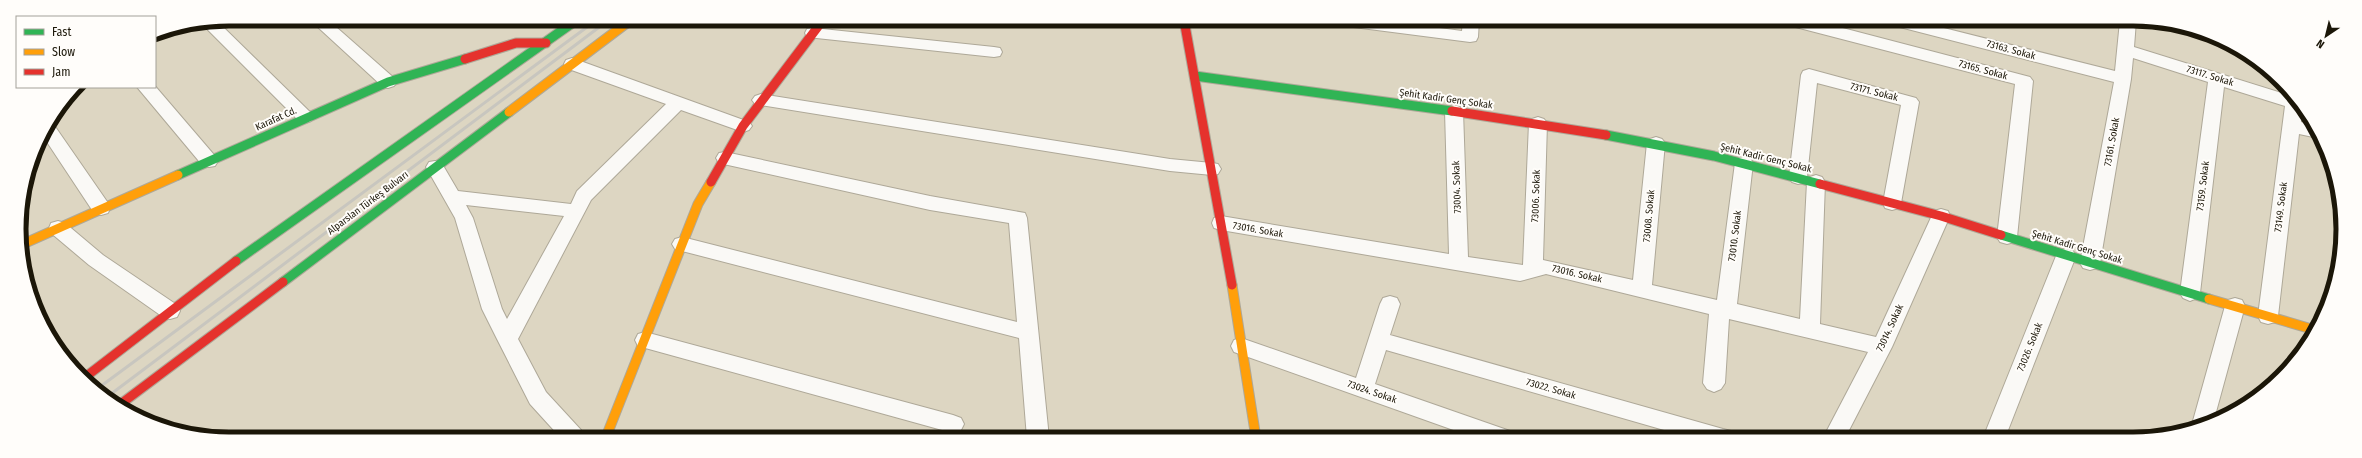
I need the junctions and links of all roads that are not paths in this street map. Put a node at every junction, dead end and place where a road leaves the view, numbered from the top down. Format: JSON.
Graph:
{"nodes":[{"id":1,"x":325,"y":26,"type":"edge"},
{"id":2,"x":569,"y":26,"type":"edge"},
{"id":3,"x":623,"y":26,"type":"edge"},
{"id":4,"x":818,"y":26,"type":"edge"},
{"id":5,"x":1185,"y":26,"type":"edge"},
{"id":6,"x":1385,"y":26,"type":"edge"},
{"id":7,"x":1471,"y":26,"type":"edge"},
{"id":8,"x":1838,"y":26,"type":"edge"},
{"id":9,"x":1921,"y":26,"type":"edge"},
{"id":10,"x":2128,"y":26,"type":"edge"},
{"id":11,"x":213,"y":27,"type":"edge"},
{"id":12,"x":1854,"y":28,"type":"edge"},
{"id":13,"x":813,"y":33,"type":"junction"},
{"id":14,"x":546,"y":43,"type":"junction"},
{"id":15,"x":2126,"y":50,"type":"junction"},
{"id":16,"x":994,"y":52,"type":"dead end"},
{"id":17,"x":572,"y":64,"type":"junction"},
{"id":18,"x":1195,"y":76,"type":"junction"},
{"id":19,"x":2217,"y":78,"type":"junction"},
{"id":20,"x":2123,"y":79,"type":"junction"},
{"id":21,"x":388,"y":82,"type":"junction"},
{"id":22,"x":147,"y":88,"type":"edge"},
{"id":23,"x":2289,"y":98,"type":"edge"},
{"id":24,"x":762,"y":100,"type":"junction"},
{"id":25,"x":679,"y":102,"type":"junction"},
{"id":26,"x":2294,"y":105,"type":"edge"},
{"id":27,"x":1454,"y":111,"type":"junction"},
{"id":28,"x":305,"y":117,"type":"junction"},
{"id":29,"x":1538,"y":122,"type":"junction"},
{"id":30,"x":2291,"y":125,"type":"junction"},
{"id":31,"x":743,"y":126,"type":"junction"},
{"id":32,"x":50,"y":132,"type":"edge"},
{"id":33,"x":2311,"y":132,"type":"edge"},
{"id":34,"x":1656,"y":143,"type":"junction"},
{"id":35,"x":725,"y":158,"type":"junction"},
{"id":36,"x":209,"y":161,"type":"junction"},
{"id":37,"x":1744,"y":163,"type":"junction"},
{"id":38,"x":435,"y":167,"type":"junction"},
{"id":39,"x":1212,"y":169,"type":"junction"},
{"id":40,"x":1807,"y":180,"type":"junction"},
{"id":41,"x":452,"y":197,"type":"junction"},
{"id":42,"x":1892,"y":203,"type":"junction"},
{"id":43,"x":100,"y":208,"type":"junction"},
{"id":44,"x":576,"y":211,"type":"junction"},
{"id":45,"x":1941,"y":216,"type":"junction"},
{"id":46,"x":1222,"y":223,"type":"junction"},
{"id":47,"x":58,"y":228,"type":"junction"},
{"id":48,"x":2007,"y":237,"type":"junction"},
{"id":49,"x":26,"y":243,"type":"edge"},
{"id":50,"x":682,"y":244,"type":"junction"},
{"id":51,"x":2066,"y":256,"type":"junction"},
{"id":52,"x":1459,"y":263,"type":"junction"},
{"id":53,"x":2090,"y":263,"type":"junction"},
{"id":54,"x":1533,"y":270,"type":"junction"},
{"id":55,"x":1642,"y":290,"type":"junction"},
{"id":56,"x":2190,"y":293,"type":"junction"},
{"id":57,"x":1390,"y":304,"type":"dead end"},
{"id":58,"x":2235,"y":306,"type":"junction"},
{"id":59,"x":1723,"y":309,"type":"junction"},
{"id":60,"x":170,"y":311,"type":"junction"},
{"id":61,"x":2268,"y":316,"type":"junction"},
{"id":62,"x":2310,"y":328,"type":"edge"},
{"id":63,"x":1810,"y":330,"type":"junction"},
{"id":64,"x":1029,"y":333,"type":"junction"},
{"id":65,"x":507,"y":339,"type":"junction"},
{"id":66,"x":644,"y":340,"type":"junction"},
{"id":67,"x":1380,"y":340,"type":"junction"},
{"id":68,"x":1241,"y":346,"type":"junction"},
{"id":69,"x":1882,"y":347,"type":"junction"},
{"id":70,"x":88,"y":375,"type":"edge"},
{"id":71,"x":1714,"y":383,"type":"dead end"},
{"id":72,"x":1363,"y":389,"type":"junction"},
{"id":73,"x":123,"y":402,"type":"edge"},
{"id":74,"x":2203,"y":420,"type":"edge"},
{"id":75,"x":953,"y":424,"type":"dead end"},
{"id":76,"x":568,"y":432,"type":"edge"},
{"id":77,"x":608,"y":432,"type":"edge"},
{"id":78,"x":1037,"y":432,"type":"edge"},
{"id":79,"x":1255,"y":432,"type":"edge"},
{"id":80,"x":1485,"y":432,"type":"edge"},
{"id":81,"x":1702,"y":432,"type":"edge"},
{"id":82,"x":1837,"y":432,"type":"edge"},
{"id":83,"x":2000,"y":432,"type":"edge"}],
"edges":[{"from":1,"to":21,"type":"street"},
{"from":2,"to":14,"type":"main road"},
{"from":3,"to":17,"type":"main road","name":"Alparslan Türkeş Bulvarı"},
{"from":4,"to":13,"type":"main road"},
{"from":5,"to":18,"type":"main road"},
{"from":6,"to":7,"type":"street"},
{"from":8,"to":12,"type":"street","name":"73165. Sokak"},
{"from":9,"to":20,"type":"street","name":"73163. Sokak"},
{"from":10,"to":15,"type":"street","name":"73161. Sokak"},
{"from":11,"to":28,"type":"street"},
{"from":12,"to":48,"type":"street","name":"73165. Sokak"},
{"from":13,"to":16,"type":"street"},
{"from":13,"to":24,"type":"main road"},
{"from":14,"to":21,"type":"main road","name":"Karafat Cd."},
{"from":14,"to":60,"type":"main road"},
{"from":15,"to":19,"type":"street","name":"73117. Sokak"},
{"from":15,"to":20,"type":"street","name":"73161. Sokak"},
{"from":17,"to":25,"type":"street"},
{"from":17,"to":38,"type":"main road","name":"Alparslan Türkeş Bulvarı"},
{"from":18,"to":27,"type":"main road","name":"Şehit Kadir Genç Sokak"},
{"from":18,"to":39,"type":"main road"},
{"from":19,"to":23,"type":"street","name":"73117. Sokak"},
{"from":19,"to":56,"type":"street","name":"73159. Sokak"},
{"from":20,"to":53,"type":"street","name":"73161. Sokak"},
{"from":21,"to":28,"type":"main road","name":"Karafat Cd."},
{"from":22,"to":36,"type":"street"},
{"from":24,"to":31,"type":"main road"},
{"from":24,"to":39,"type":"street"},
{"from":25,"to":31,"type":"street"},
{"from":25,"to":44,"type":"street"},
{"from":26,"to":30,"type":"street","name":"73149. Sokak"},
{"from":27,"to":29,"type":"main road","name":"Şehit Kadir Genç Sokak"},
{"from":27,"to":52,"type":"street","name":"73004. Sokak"},
{"from":28,"to":36,"type":"main road","name":"Karafat Cd."},
{"from":29,"to":34,"type":"main road","name":"Şehit Kadir Genç Sokak"},
{"from":29,"to":54,"type":"street","name":"73006. Sokak"},
{"from":30,"to":33,"type":"street"},
{"from":30,"to":61,"type":"street","name":"73149. Sokak"},
{"from":31,"to":35,"type":"main road"},
{"from":32,"to":43,"type":"street"},
{"from":34,"to":37,"type":"main road","name":"Şehit Kadir Genç Sokak"},
{"from":34,"to":55,"type":"street","name":"73008. Sokak"},
{"from":35,"to":50,"type":"main road"},
{"from":35,"to":64,"type":"street"},
{"from":36,"to":43,"type":"main road","name":"Karafat Cd."},
{"from":37,"to":40,"type":"main road","name":"Şehit Kadir Genç Sokak"},
{"from":37,"to":59,"type":"street","name":"73010. Sokak"},
{"from":38,"to":41,"type":"street"},
{"from":38,"to":73,"type":"main road","name":"Alparslan Türkeş Bulvarı"},
{"from":39,"to":46,"type":"main road"},
{"from":40,"to":42,"type":"main road","name":"Şehit Kadir Genç Sokak"},
{"from":40,"to":42,"type":"street","name":"73171. Sokak"},
{"from":40,"to":63,"type":"street"},
{"from":41,"to":44,"type":"street"},
{"from":41,"to":65,"type":"street"},
{"from":42,"to":45,"type":"main road","name":"Şehit Kadir Genç Sokak"},
{"from":43,"to":47,"type":"main road","name":"Karafat Cd."},
{"from":44,"to":65,"type":"street"},
{"from":45,"to":48,"type":"main road","name":"Şehit Kadir Genç Sokak"},
{"from":45,"to":69,"type":"street","name":"73014. Sokak"},
{"from":46,"to":52,"type":"street","name":"73016. Sokak"},
{"from":46,"to":68,"type":"main road"},
{"from":47,"to":49,"type":"main road","name":"Karafat Cd."},
{"from":47,"to":60,"type":"street"},
{"from":48,"to":51,"type":"main road","name":"Şehit Kadir Genç Sokak"},
{"from":50,"to":64,"type":"street"},
{"from":50,"to":66,"type":"main road"},
{"from":51,"to":53,"type":"main road","name":"Şehit Kadir Genç Sokak"},
{"from":51,"to":83,"type":"street","name":"73026. Sokak"},
{"from":52,"to":54,"type":"street","name":"73016. Sokak"},
{"from":53,"to":56,"type":"main road","name":"Şehit Kadir Genç Sokak"},
{"from":54,"to":55,"type":"street","name":"73016. Sokak"},
{"from":55,"to":59,"type":"street","name":"73016. Sokak"},
{"from":56,"to":58,"type":"main road","name":"Şehit Kadir Genç Sokak"},
{"from":57,"to":67,"type":"street"},
{"from":58,"to":61,"type":"main road","name":"Şehit Kadir Genç Sokak"},
{"from":58,"to":74,"type":"street"},
{"from":59,"to":63,"type":"street","name":"73016. Sokak"},
{"from":59,"to":71,"type":"street","name":"73010. Sokak"},
{"from":60,"to":70,"type":"main road"},
{"from":61,"to":62,"type":"main road","name":"Şehit Kadir Genç Sokak"},
{"from":63,"to":69,"type":"street","name":"73016. Sokak"},
{"from":64,"to":78,"type":"street"},
{"from":65,"to":76,"type":"street"},
{"from":66,"to":75,"type":"street"},
{"from":66,"to":77,"type":"main road"},
{"from":67,"to":72,"type":"street"},
{"from":67,"to":81,"type":"street","name":"73022. Sokak"},
{"from":68,"to":72,"type":"street","name":"73024. Sokak"},
{"from":68,"to":79,"type":"main road"},
{"from":69,"to":82,"type":"street","name":"73014. Sokak"},
{"from":72,"to":80,"type":"street","name":"73024. Sokak"}]}
